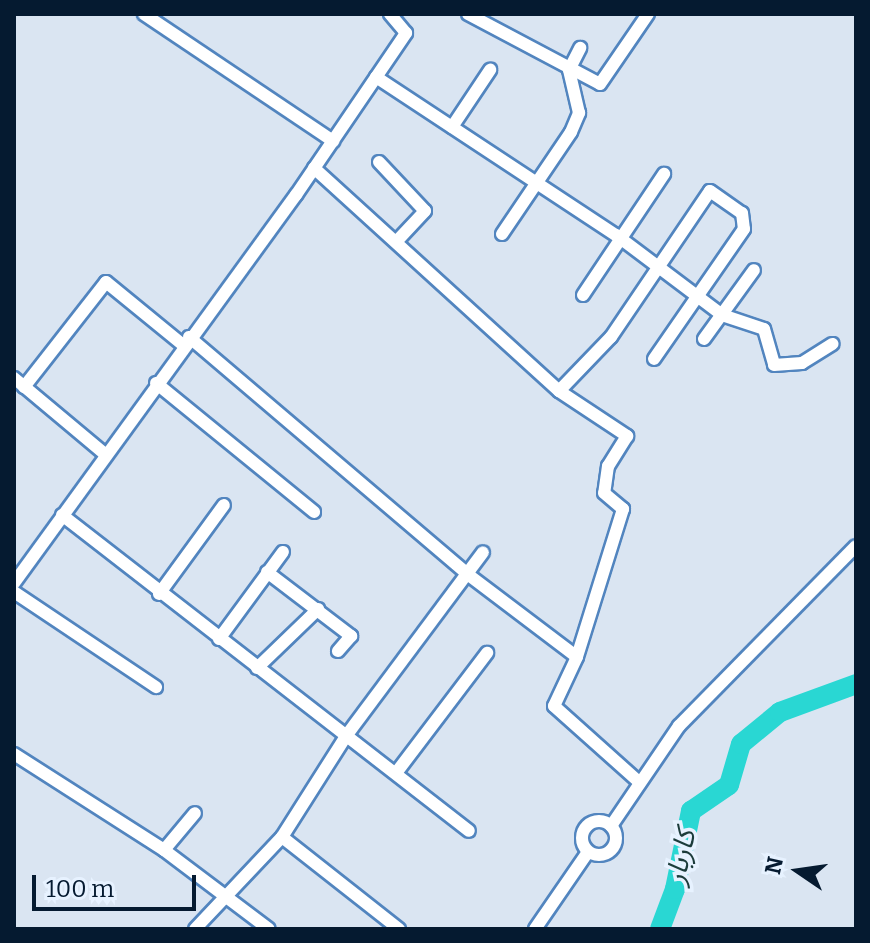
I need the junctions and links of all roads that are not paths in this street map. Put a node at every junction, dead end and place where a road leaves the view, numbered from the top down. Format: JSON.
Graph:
{"nodes":[{"id":1,"x":144,"y":14,"type":"edge"},
{"id":2,"x":390,"y":14,"type":"edge"},
{"id":3,"x":468,"y":14,"type":"edge"},
{"id":4,"x":648,"y":14,"type":"edge"},
{"id":5,"x":580,"y":48,"type":"dead end"},
{"id":6,"x":490,"y":70,"type":"dead end"},
{"id":7,"x":569,"y":70,"type":"junction"},
{"id":8,"x":376,"y":77,"type":"junction"},
{"id":9,"x":452,"y":127,"type":"junction"},
{"id":10,"x":333,"y":141,"type":"junction"},
{"id":11,"x":379,"y":162,"type":"dead end"},
{"id":12,"x":314,"y":168,"type":"junction"},
{"id":13,"x":664,"y":174,"type":"dead end"},
{"id":14,"x":537,"y":183,"type":"junction"},
{"id":15,"x":502,"y":234,"type":"dead end"},
{"id":16,"x":620,"y":240,"type":"junction"},
{"id":17,"x":396,"y":242,"type":"junction"},
{"id":18,"x":657,"y":270,"type":"junction"},
{"id":19,"x":754,"y":270,"type":"dead end"},
{"id":20,"x":583,"y":295,"type":"dead end"},
{"id":21,"x":698,"y":296,"type":"junction"},
{"id":22,"x":722,"y":315,"type":"junction"},
{"id":23,"x":704,"y":339,"type":"dead end"},
{"id":24,"x":186,"y":341,"type":"junction"},
{"id":25,"x":832,"y":344,"type":"dead end"},
{"id":26,"x":654,"y":359,"type":"dead end"},
{"id":27,"x":19,"y":383,"type":"edge"},
{"id":28,"x":156,"y":383,"type":"junction"},
{"id":29,"x":559,"y":391,"type":"junction"},
{"id":30,"x":105,"y":454,"type":"junction"},
{"id":31,"x":224,"y":505,"type":"dead end"},
{"id":32,"x":314,"y":512,"type":"dead end"},
{"id":33,"x":62,"y":515,"type":"junction"},
{"id":34,"x":856,"y":546,"type":"edge"},
{"id":35,"x":283,"y":552,"type":"dead end"},
{"id":36,"x":483,"y":552,"type":"dead end"},
{"id":37,"x":267,"y":572,"type":"junction"},
{"id":38,"x":466,"y":573,"type":"junction"},
{"id":39,"x":14,"y":583,"type":"edge"},
{"id":40,"x":14,"y":592,"type":"edge"},
{"id":41,"x":159,"y":594,"type":"junction"},
{"id":42,"x":318,"y":609,"type":"junction"},
{"id":43,"x":219,"y":639,"type":"junction"},
{"id":44,"x":338,"y":651,"type":"dead end"},
{"id":45,"x":487,"y":653,"type":"dead end"},
{"id":46,"x":577,"y":657,"type":"junction"},
{"id":47,"x":257,"y":668,"type":"junction"},
{"id":48,"x":156,"y":687,"type":"dead end"},
{"id":49,"x":346,"y":736,"type":"junction"},
{"id":50,"x":14,"y":754,"type":"edge"},
{"id":51,"x":396,"y":773,"type":"junction"},
{"id":52,"x":640,"y":783,"type":"junction"},
{"id":53,"x":195,"y":813,"type":"dead end"},
{"id":54,"x":611,"y":826,"type":"junction"},
{"id":55,"x":469,"y":831,"type":"dead end"},
{"id":56,"x":282,"y":837,"type":"junction"},
{"id":57,"x":164,"y":850,"type":"junction"},
{"id":58,"x":588,"y":852,"type":"junction"},
{"id":59,"x":227,"y":895,"type":"junction"},
{"id":60,"x":195,"y":929,"type":"edge"},
{"id":61,"x":269,"y":929,"type":"edge"},
{"id":62,"x":399,"y":929,"type":"edge"},
{"id":63,"x":535,"y":929,"type":"edge"}],
"edges":[{"from":1,"to":10,"type":"street"},
{"from":2,"to":8,"type":"street"},
{"from":3,"to":7,"type":"street"},
{"from":4,"to":7,"type":"street"},
{"from":5,"to":7,"type":"street"},
{"from":6,"to":9,"type":"street"},
{"from":7,"to":14,"type":"street"},
{"from":8,"to":9,"type":"street"},
{"from":8,"to":10,"type":"street"},
{"from":9,"to":14,"type":"street"},
{"from":10,"to":12,"type":"street"},
{"from":11,"to":17,"type":"street"},
{"from":12,"to":17,"type":"street"},
{"from":12,"to":24,"type":"street"},
{"from":13,"to":16,"type":"street"},
{"from":14,"to":15,"type":"street"},
{"from":14,"to":16,"type":"street"},
{"from":16,"to":18,"type":"street"},
{"from":16,"to":20,"type":"street"},
{"from":17,"to":29,"type":"street"},
{"from":18,"to":21,"type":"street"},
{"from":18,"to":21,"type":"street"},
{"from":18,"to":29,"type":"street"},
{"from":19,"to":22,"type":"street"},
{"from":21,"to":22,"type":"street"},
{"from":21,"to":26,"type":"street"},
{"from":22,"to":23,"type":"street"},
{"from":22,"to":25,"type":"street"},
{"from":24,"to":27,"type":"street"},
{"from":24,"to":28,"type":"street"},
{"from":24,"to":38,"type":"street"},
{"from":27,"to":30,"type":"street"},
{"from":28,"to":30,"type":"street"},
{"from":28,"to":32,"type":"street"},
{"from":29,"to":46,"type":"street"},
{"from":30,"to":33,"type":"street"},
{"from":31,"to":41,"type":"street"},
{"from":33,"to":39,"type":"street"},
{"from":33,"to":41,"type":"street"},
{"from":34,"to":52,"type":"street"},
{"from":35,"to":37,"type":"street"},
{"from":36,"to":38,"type":"street"},
{"from":37,"to":42,"type":"street"},
{"from":37,"to":43,"type":"street"},
{"from":38,"to":46,"type":"street"},
{"from":38,"to":49,"type":"street"},
{"from":40,"to":48,"type":"street"},
{"from":41,"to":43,"type":"street"},
{"from":42,"to":44,"type":"street"},
{"from":42,"to":47,"type":"street"},
{"from":43,"to":47,"type":"street"},
{"from":45,"to":51,"type":"street"},
{"from":46,"to":52,"type":"street"},
{"from":47,"to":49,"type":"street"},
{"from":49,"to":51,"type":"street"},
{"from":49,"to":56,"type":"street"},
{"from":50,"to":57,"type":"street"},
{"from":51,"to":55,"type":"street"},
{"from":52,"to":54,"type":"street"},
{"from":53,"to":57,"type":"street"},
{"from":54,"to":58,"type":"street"},
{"from":54,"to":58,"type":"street"},
{"from":56,"to":59,"type":"street"},
{"from":56,"to":62,"type":"street"},
{"from":57,"to":59,"type":"street"},
{"from":58,"to":63,"type":"street"},
{"from":59,"to":60,"type":"street"},
{"from":59,"to":61,"type":"street"}]}
